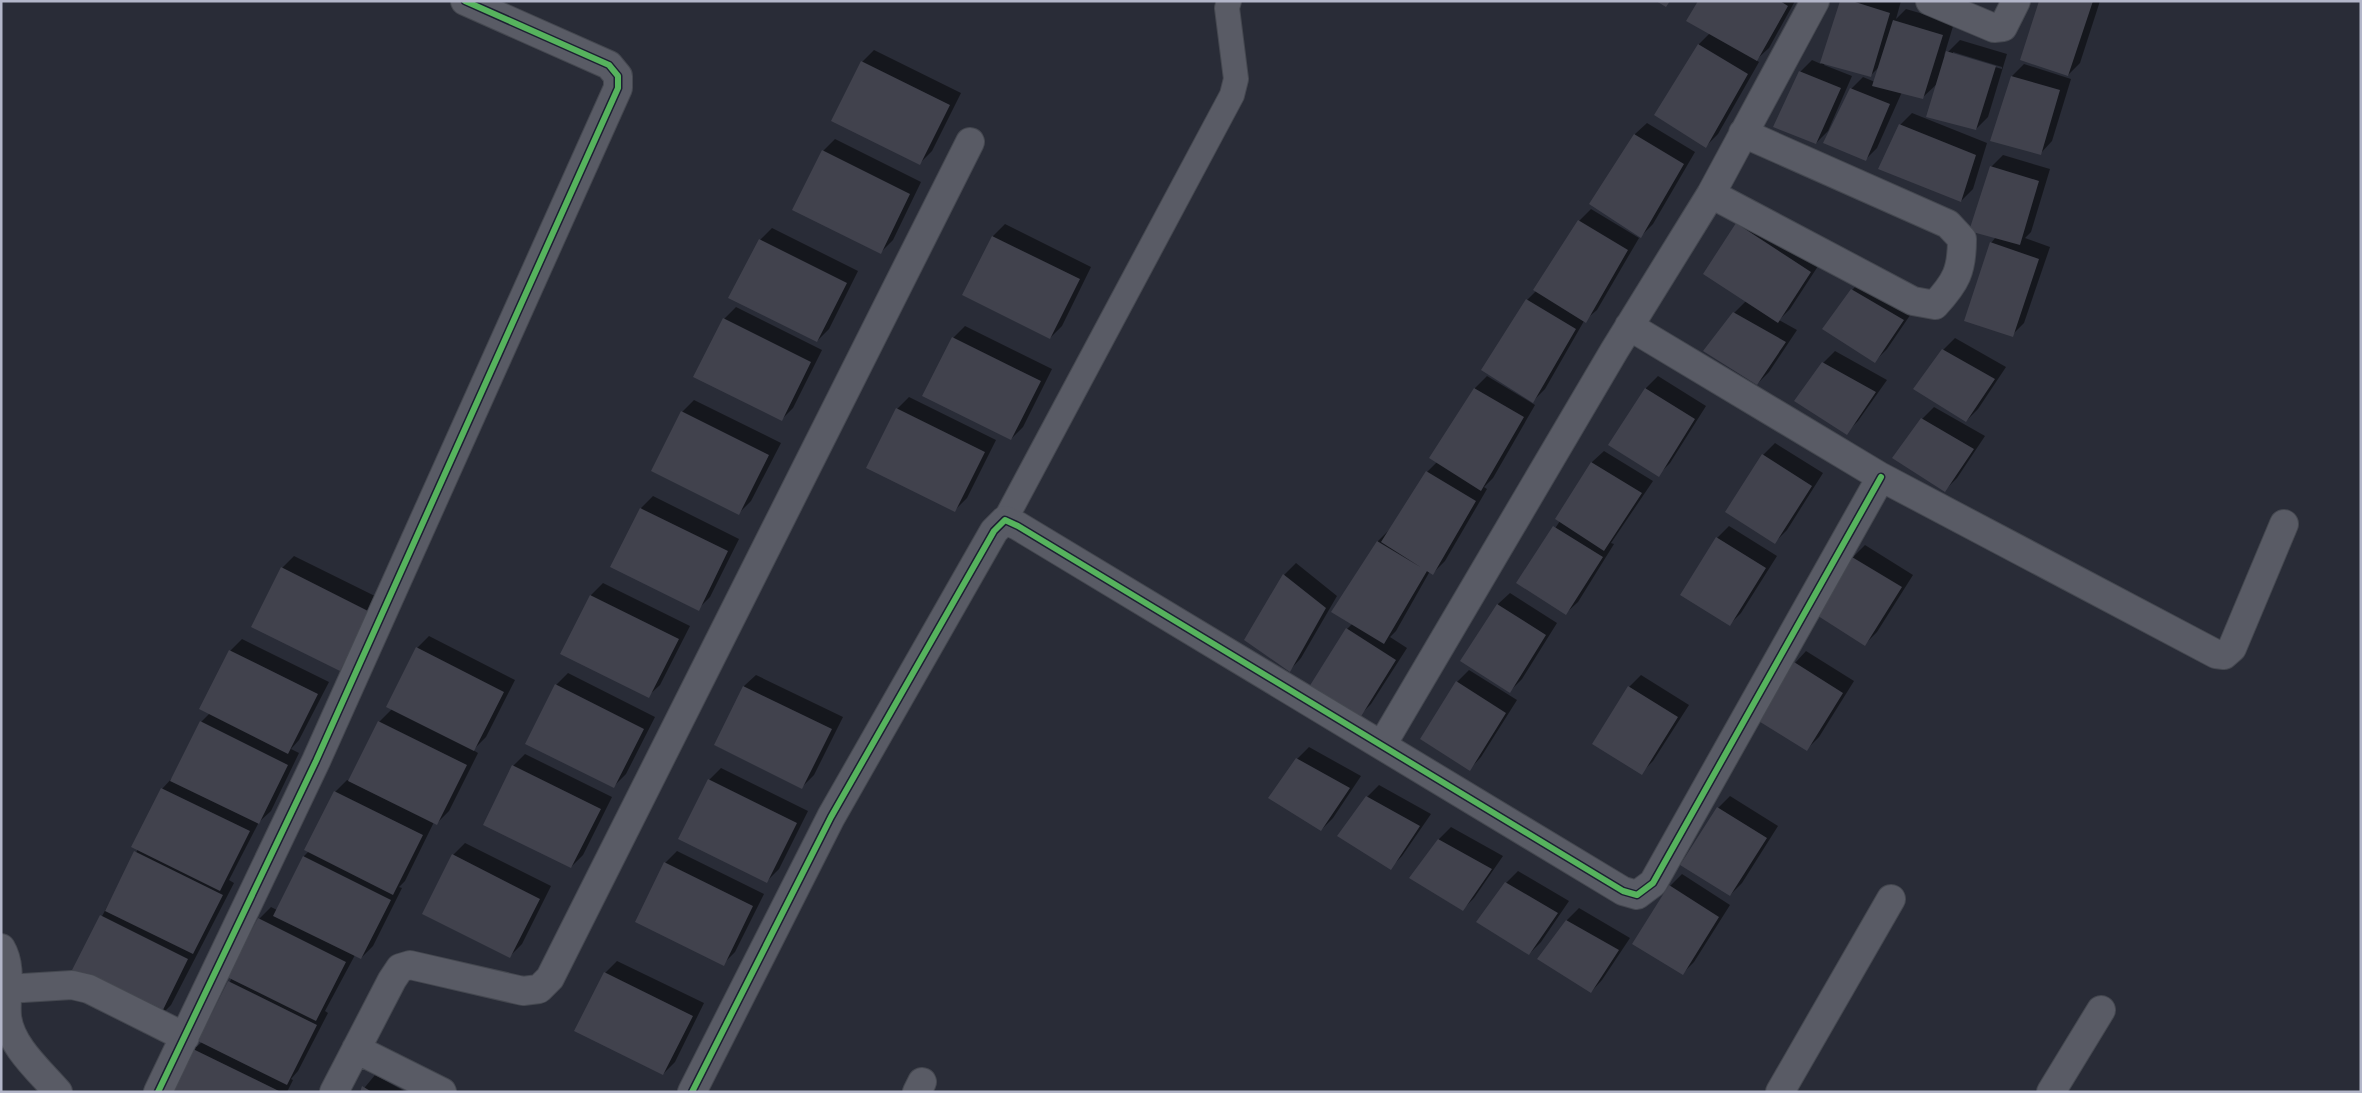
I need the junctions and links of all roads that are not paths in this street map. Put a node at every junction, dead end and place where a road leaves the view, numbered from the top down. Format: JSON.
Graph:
{"nodes":[{"id":1,"x":464,"y":1,"type":"edge"},
{"id":2,"x":1229,"y":1,"type":"edge"},
{"id":3,"x":1815,"y":1,"type":"edge"},
{"id":4,"x":1930,"y":1,"type":"edge"},
{"id":5,"x":2016,"y":1,"type":"edge"},
{"id":6,"x":1743,"y":133,"type":"junction"},
{"id":7,"x":970,"y":142,"type":"dead end"},
{"id":8,"x":1711,"y":194,"type":"junction"},
{"id":9,"x":1628,"y":326,"type":"junction"},
{"id":10,"x":1881,"y":476,"type":"junction"},
{"id":11,"x":1005,"y":520,"type":"junction"},
{"id":12,"x":2284,"y":524,"type":"dead end"},
{"id":13,"x":1382,"y":745,"type":"junction"},
{"id":14,"x":1891,"y":899,"type":"dead end"},
{"id":15,"x":4,"y":969,"type":"edge"},
{"id":16,"x":2101,"y":1010,"type":"dead end"},
{"id":17,"x":184,"y":1037,"type":"junction"},
{"id":18,"x":356,"y":1049,"type":"junction"},
{"id":19,"x":58,"y":1092,"type":"edge"},
{"id":20,"x":158,"y":1092,"type":"edge"},
{"id":21,"x":334,"y":1092,"type":"edge"},
{"id":22,"x":442,"y":1092,"type":"edge"},
{"id":23,"x":692,"y":1092,"type":"edge"},
{"id":24,"x":1780,"y":1092,"type":"edge"},
{"id":25,"x":2051,"y":1092,"type":"edge"}],
"edges":[{"from":1,"to":17,"type":"street"},
{"from":2,"to":11,"type":"lane"},
{"from":3,"to":6,"type":"street"},
{"from":4,"to":5,"type":"street"},
{"from":6,"to":8,"type":"street"},
{"from":6,"to":8,"type":"street"},
{"from":7,"to":18,"type":"street"},
{"from":8,"to":9,"type":"street"},
{"from":9,"to":10,"type":"street"},
{"from":9,"to":13,"type":"street"},
{"from":10,"to":12,"type":"street"},
{"from":10,"to":13,"type":"street"},
{"from":11,"to":13,"type":"street"},
{"from":11,"to":23,"type":"street"},
{"from":14,"to":24,"type":"street"},
{"from":15,"to":17,"type":"street"},
{"from":15,"to":19,"type":"street"},
{"from":16,"to":25,"type":"street"},
{"from":17,"to":20,"type":"street"},
{"from":18,"to":21,"type":"street"},
{"from":18,"to":22,"type":"street"}]}
